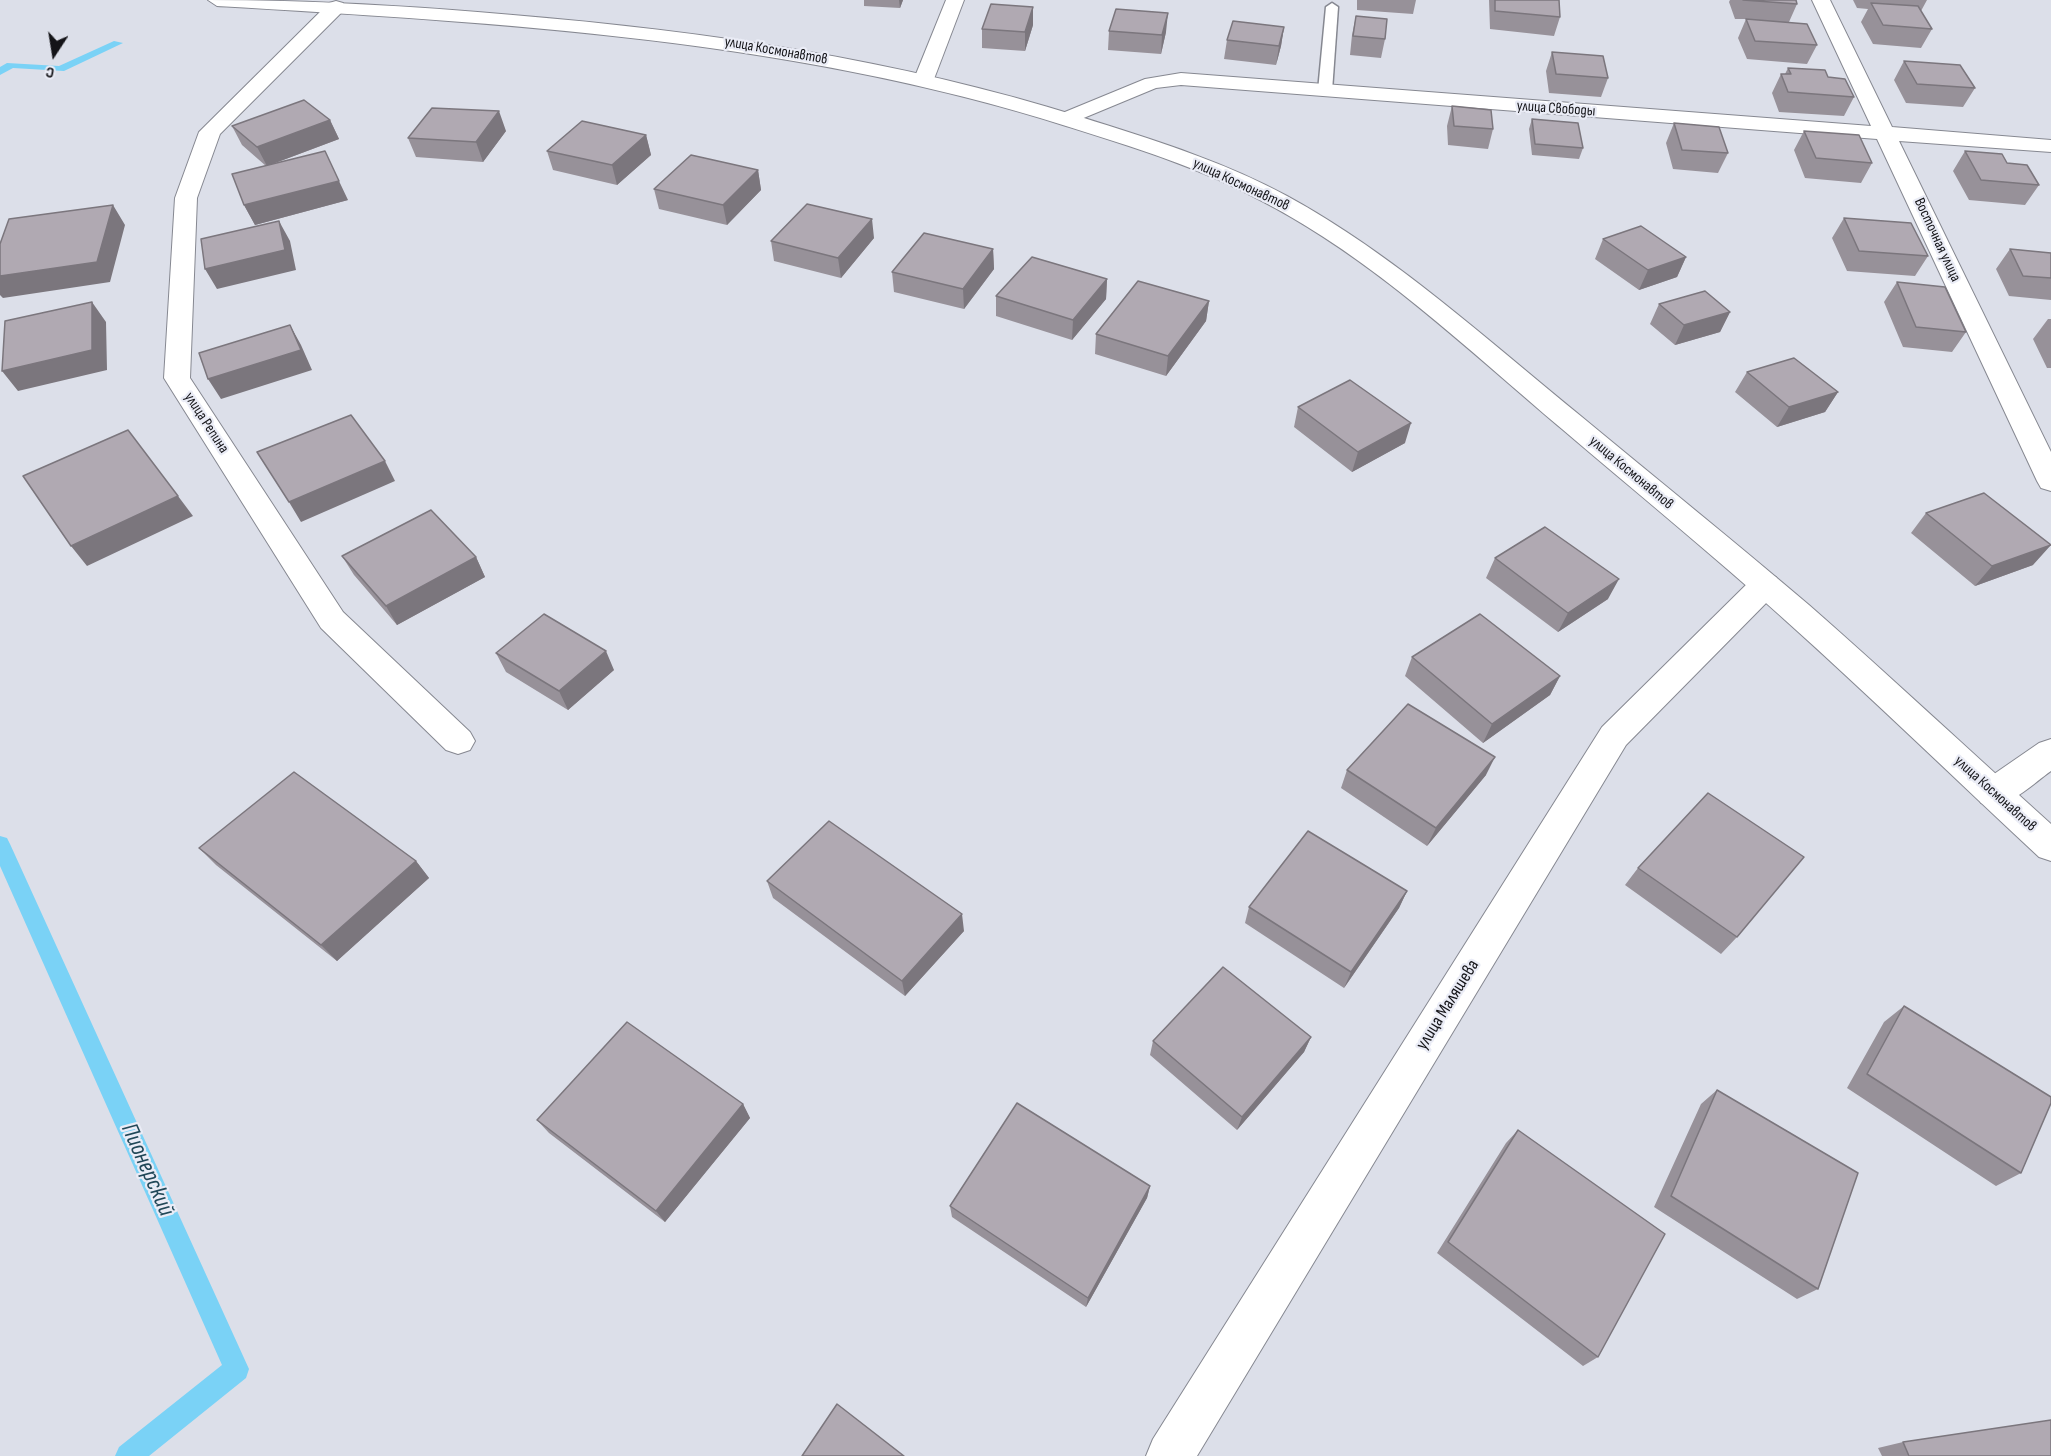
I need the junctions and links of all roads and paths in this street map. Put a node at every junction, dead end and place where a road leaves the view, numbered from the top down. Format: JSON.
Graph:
{"nodes":[{"id":1,"x":217,"y":0,"type":"edge"},
{"id":2,"x":956,"y":0,"type":"edge"},
{"id":3,"x":1821,"y":0,"type":"edge"},
{"id":4,"x":336,"y":7,"type":"junction"},
{"id":5,"x":1332,"y":7,"type":"dead end"},
{"id":6,"x":924,"y":79,"type":"junction"},
{"id":7,"x":1325,"y":90,"type":"junction"},
{"id":8,"x":1067,"y":118,"type":"junction"},
{"id":9,"x":1887,"y":135,"type":"junction"},
{"id":10,"x":2051,"y":146,"type":"edge"},
{"id":11,"x":2051,"y":481,"type":"edge"},
{"id":12,"x":1765,"y":585,"type":"junction"},
{"id":13,"x":458,"y":741,"type":"dead end"},
{"id":14,"x":2051,"y":753,"type":"edge"},
{"id":15,"x":1993,"y":793,"type":"junction"},
{"id":16,"x":2051,"y":846,"type":"edge"},
{"id":17,"x":1170,"y":1456,"type":"edge"}],
"edges":[{"from":1,"to":4,"type":"street","name":"улица Космонавтов"},
{"from":2,"to":6,"type":"street"},
{"from":3,"to":9,"type":"street","name":"Восточная улица"},
{"from":4,"to":6,"type":"street","name":"улица Космонавтов"},
{"from":4,"to":13,"type":"street","name":"улица Репина"},
{"from":5,"to":7,"type":"lane"},
{"from":6,"to":8,"type":"street","name":"улица Космонавтов"},
{"from":7,"to":8,"type":"street","name":"улица Свободы"},
{"from":7,"to":9,"type":"street","name":"улица Свободы"},
{"from":8,"to":12,"type":"street","name":"улица Космонавтов"},
{"from":9,"to":10,"type":"street","name":"улица Свободы"},
{"from":9,"to":11,"type":"street","name":"Восточная улица"},
{"from":12,"to":15,"type":"street","name":"улица Космонавтов"},
{"from":12,"to":17,"type":"street","name":"улица Маляшева"},
{"from":14,"to":15,"type":"street"},
{"from":15,"to":16,"type":"street","name":"улица Космонавтов"}]}
